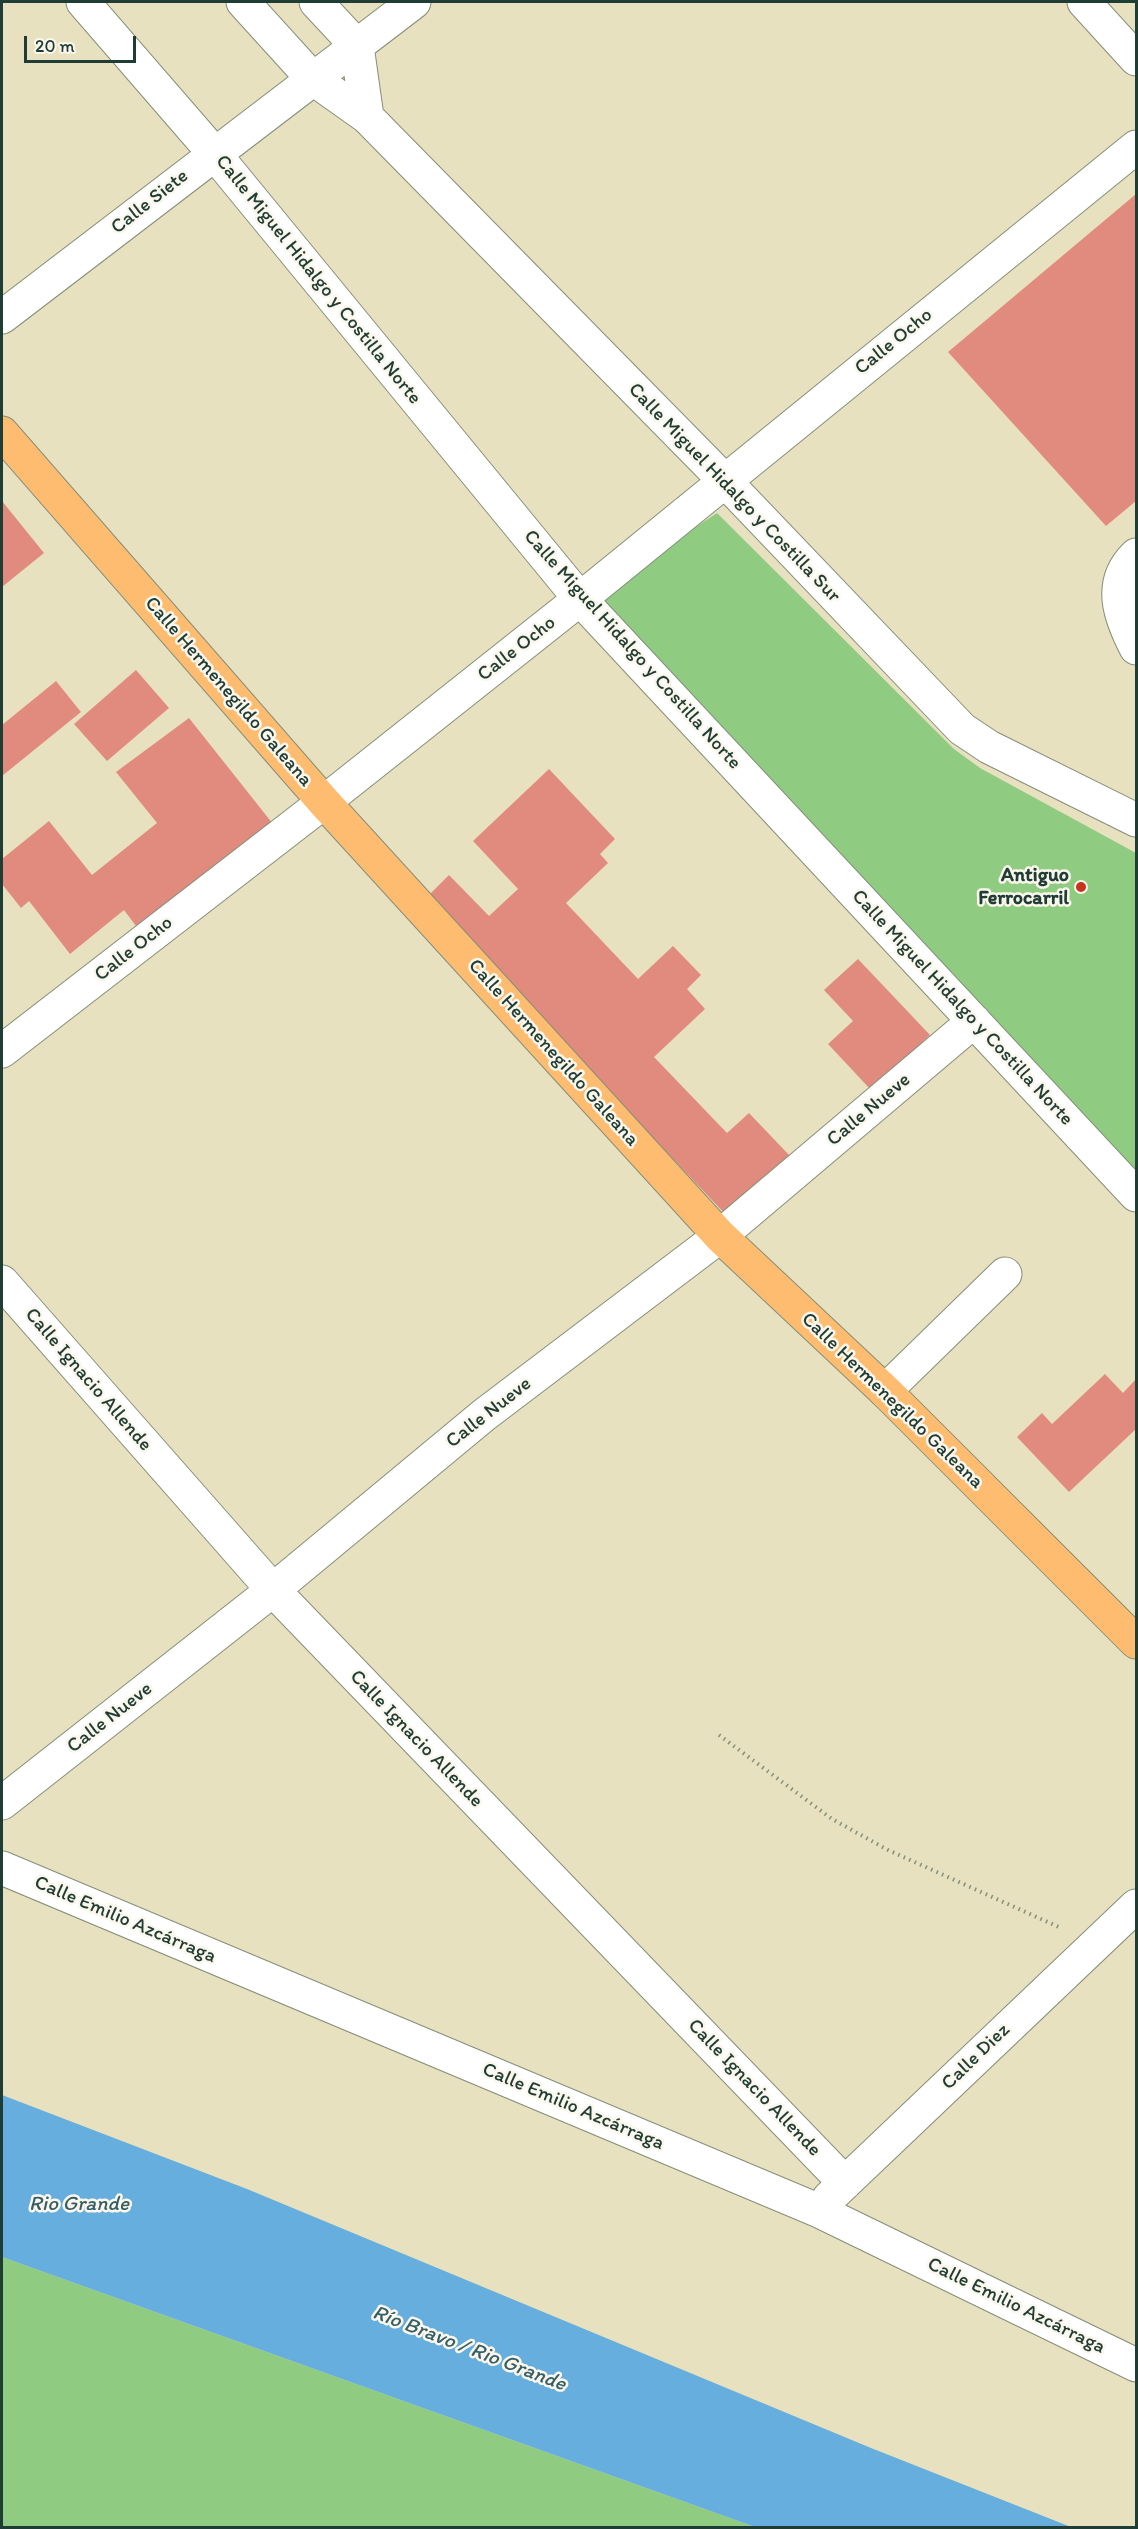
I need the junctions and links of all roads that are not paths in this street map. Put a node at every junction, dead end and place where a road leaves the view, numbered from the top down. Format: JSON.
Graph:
{"nodes":[{"id":1,"x":83,"y":2,"type":"edge"},
{"id":2,"x":243,"y":2,"type":"edge"},
{"id":3,"x":316,"y":2,"type":"edge"},
{"id":4,"x":414,"y":2,"type":"edge"},
{"id":5,"x":1084,"y":2,"type":"edge"},
{"id":6,"x":357,"y":46,"type":"junction"},
{"id":7,"x":1137,"y":59,"type":"edge"},
{"id":8,"x":312,"y":78,"type":"junction"},
{"id":9,"x":367,"y":117,"type":"junction"},
{"id":10,"x":1137,"y":147,"type":"edge"},
{"id":11,"x":213,"y":152,"type":"junction"},
{"id":12,"x":2,"y":317,"type":"edge"},
{"id":13,"x":2,"y":433,"type":"edge"},
{"id":14,"x":724,"y":480,"type":"junction"},
{"id":15,"x":1137,"y":555,"type":"edge"},
{"id":16,"x":580,"y":599,"type":"junction"},
{"id":17,"x":1137,"y":648,"type":"edge"},
{"id":18,"x":324,"y":802,"type":"junction"},
{"id":19,"x":1137,"y":820,"type":"edge"},
{"id":20,"x":974,"y":1021,"type":"junction"},
{"id":21,"x":2,"y":1052,"type":"edge"},
{"id":22,"x":1137,"y":1195,"type":"edge"},
{"id":23,"x":720,"y":1236,"type":"junction"},
{"id":24,"x":1005,"y":1274,"type":"dead end"},
{"id":25,"x":2,"y":1282,"type":"edge"},
{"id":26,"x":885,"y":1391,"type":"junction"},
{"id":27,"x":273,"y":1590,"type":"junction"},
{"id":28,"x":1137,"y":1642,"type":"edge"},
{"id":29,"x":2,"y":1803,"type":"edge"},
{"id":30,"x":2,"y":1868,"type":"edge"},
{"id":31,"x":1137,"y":1906,"type":"edge"},
{"id":32,"x":845,"y":2182,"type":"junction"},
{"id":33,"x":817,"y":2210,"type":"junction"},
{"id":34,"x":1137,"y":2365,"type":"edge"}],
"edges":[{"from":1,"to":11,"type":"street","name":"Calle Miguel Hidalgo y Costilla Norte"},
{"from":2,"to":8,"type":"street","name":"Calle Miguel Hidalgo y Costilla Sur"},
{"from":3,"to":6,"type":"street"},
{"from":4,"to":6,"type":"street","name":"Calle Siete"},
{"from":5,"to":7,"type":"street"},
{"from":6,"to":8,"type":"street","name":"Calle Siete"},
{"from":6,"to":9,"type":"street"},
{"from":8,"to":9,"type":"street","name":"Calle Miguel Hidalgo y Costilla Sur"},
{"from":8,"to":11,"type":"street","name":"Calle Siete"},
{"from":9,"to":14,"type":"street","name":"Calle Miguel Hidalgo y Costilla Sur"},
{"from":10,"to":14,"type":"street","name":"Calle Ocho"},
{"from":11,"to":12,"type":"street","name":"Calle Siete"},
{"from":11,"to":16,"type":"street","name":"Calle Miguel Hidalgo y Costilla Norte"},
{"from":13,"to":18,"type":"main road","name":"Calle Hermenegildo Galeana"},
{"from":14,"to":16,"type":"street","name":"Calle Ocho"},
{"from":14,"to":19,"type":"street","name":"Calle Miguel Hidalgo y Costilla Sur"},
{"from":15,"to":17,"type":"street"},
{"from":16,"to":18,"type":"street","name":"Calle Ocho"},
{"from":16,"to":20,"type":"street","name":"Calle Miguel Hidalgo y Costilla Norte"},
{"from":18,"to":21,"type":"street","name":"Calle Ocho"},
{"from":18,"to":23,"type":"main road","name":"Calle Hermenegildo Galeana"},
{"from":20,"to":22,"type":"street","name":"Calle Miguel Hidalgo y Costilla Norte"},
{"from":20,"to":23,"type":"street","name":"Calle Nueve"},
{"from":23,"to":26,"type":"main road","name":"Calle Hermenegildo Galeana"},
{"from":23,"to":27,"type":"street","name":"Calle Nueve"},
{"from":24,"to":26,"type":"street"},
{"from":25,"to":27,"type":"street","name":"Calle Ignacio Allende"},
{"from":26,"to":28,"type":"main road","name":"Calle Hermenegildo Galeana"},
{"from":27,"to":29,"type":"street","name":"Calle Nueve"},
{"from":27,"to":32,"type":"street","name":"Calle Ignacio Allende"},
{"from":30,"to":33,"type":"street","name":"Calle Emilio Azcárraga"},
{"from":31,"to":32,"type":"street","name":"Calle Diez"},
{"from":32,"to":33,"type":"street","name":"Calle Diez"},
{"from":33,"to":34,"type":"street","name":"Calle Emilio Azcárraga"}]}
